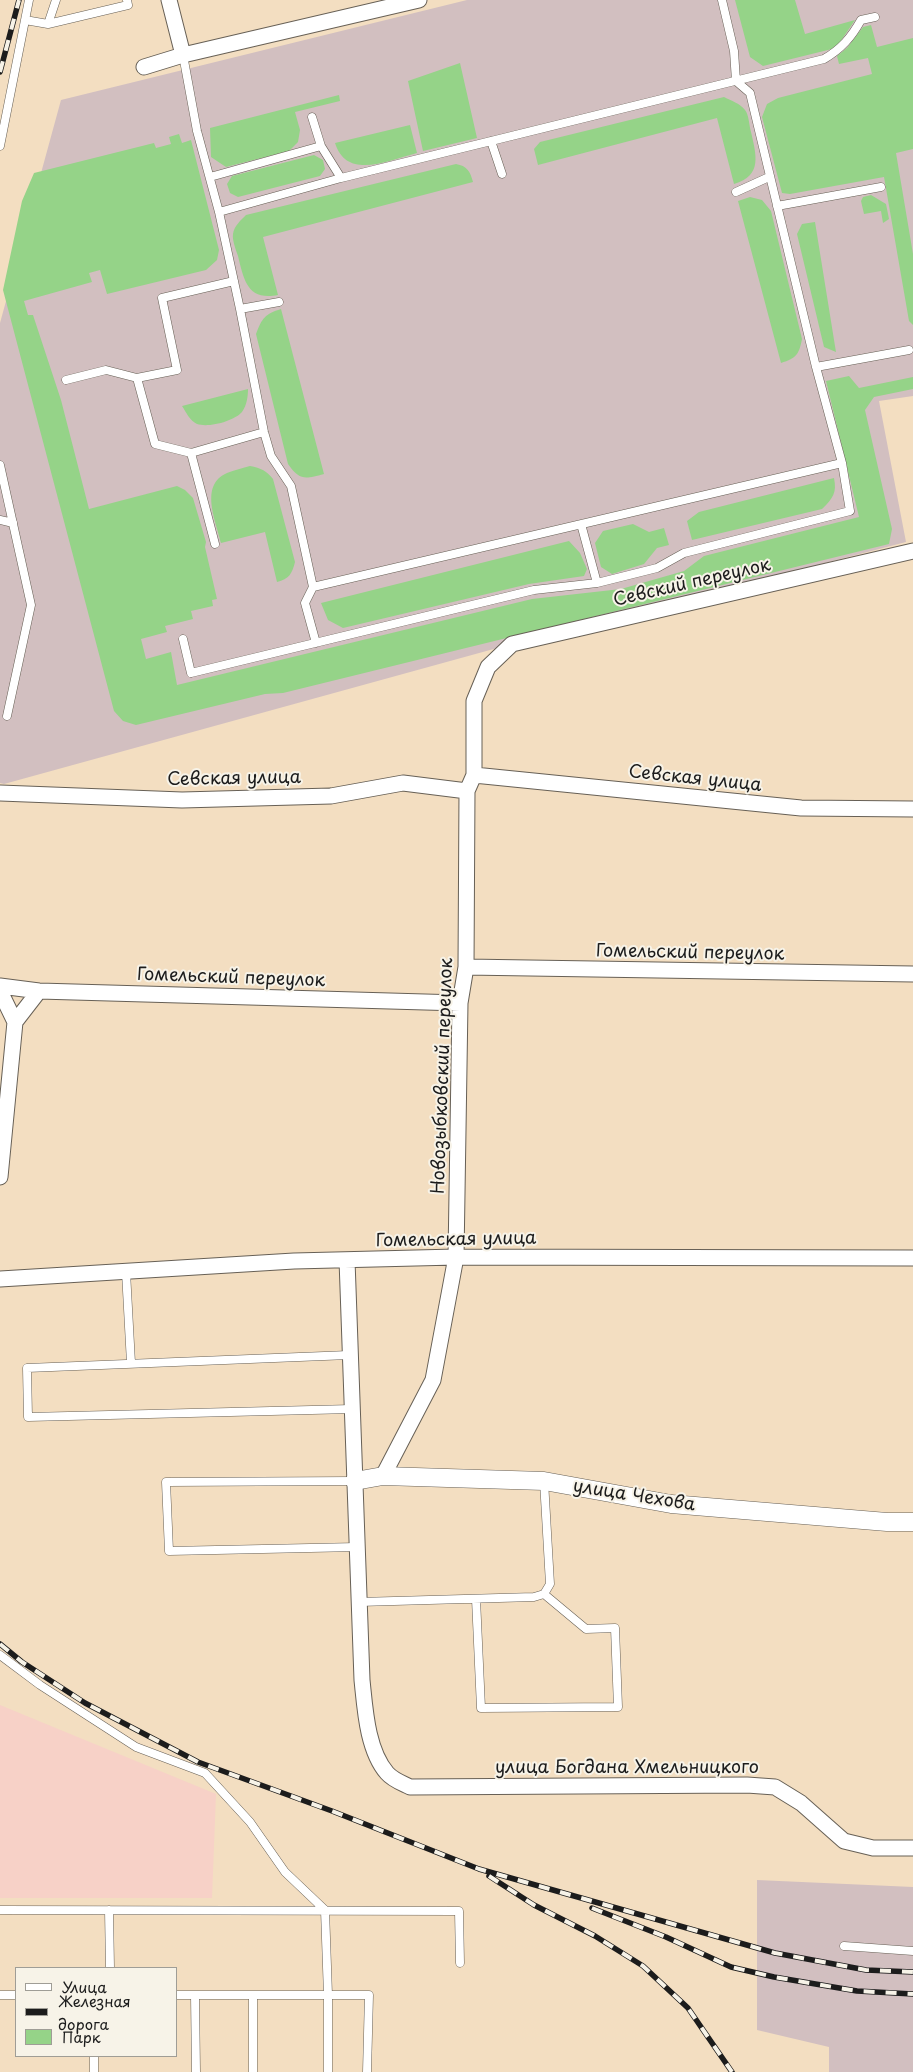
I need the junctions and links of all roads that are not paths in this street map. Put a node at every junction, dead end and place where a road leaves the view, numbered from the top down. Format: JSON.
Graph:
{"nodes":[{"id":1,"x":30,"y":0,"type":"edge"},
{"id":2,"x":56,"y":0,"type":"edge"},
{"id":3,"x":127,"y":0,"type":"edge"},
{"id":4,"x":169,"y":0,"type":"edge"},
{"id":5,"x":419,"y":0,"type":"edge"},
{"id":6,"x":722,"y":0,"type":"edge"},
{"id":7,"x":875,"y":17,"type":"dead end"},
{"id":8,"x":26,"y":20,"type":"junction"},
{"id":9,"x":48,"y":24,"type":"junction"},
{"id":10,"x":183,"y":55,"type":"junction"},
{"id":11,"x":144,"y":67,"type":"dead end"},
{"id":12,"x":736,"y":81,"type":"junction"},
{"id":13,"x":312,"y":117,"type":"dead end"},
{"id":14,"x":491,"y":141,"type":"junction"},
{"id":15,"x":0,"y":146,"type":"edge"},
{"id":16,"x":321,"y":146,"type":"junction"},
{"id":17,"x":502,"y":174,"type":"dead end"},
{"id":18,"x":210,"y":177,"type":"junction"},
{"id":19,"x":769,"y":177,"type":"junction"},
{"id":20,"x":341,"y":178,"type":"junction"},
{"id":21,"x":881,"y":187,"type":"dead end"},
{"id":22,"x":736,"y":192,"type":"dead end"},
{"id":23,"x":776,"y":206,"type":"junction"},
{"id":24,"x":219,"y":212,"type":"junction"},
{"id":25,"x":234,"y":281,"type":"junction"},
{"id":26,"x":279,"y":302,"type":"dead end"},
{"id":27,"x":240,"y":309,"type":"junction"},
{"id":28,"x":909,"y":350,"type":"dead end"},
{"id":29,"x":816,"y":367,"type":"junction"},
{"id":30,"x":137,"y":378,"type":"junction"},
{"id":31,"x":66,"y":380,"type":"dead end"},
{"id":32,"x":264,"y":432,"type":"junction"},
{"id":33,"x":192,"y":453,"type":"junction"},
{"id":34,"x":842,"y":463,"type":"junction"},
{"id":35,"x":0,"y":465,"type":"edge"},
{"id":36,"x":0,"y":520,"type":"edge"},
{"id":37,"x":13,"y":523,"type":"junction"},
{"id":38,"x":581,"y":524,"type":"junction"},
{"id":39,"x":215,"y":544,"type":"dead end"},
{"id":40,"x":913,"y":551,"type":"edge"},
{"id":41,"x":598,"y":583,"type":"junction"},
{"id":42,"x":313,"y":587,"type":"junction"},
{"id":43,"x":183,"y":639,"type":"dead end"},
{"id":44,"x":316,"y":643,"type":"junction"},
{"id":45,"x":488,"y":667,"type":"joint"},
{"id":46,"x":7,"y":716,"type":"dead end"},
{"id":47,"x":474,"y":775,"type":"junction"},
{"id":48,"x":467,"y":791,"type":"junction"},
{"id":49,"x":0,"y":792,"type":"edge"},
{"id":50,"x":913,"y":809,"type":"edge"},
{"id":51,"x":466,"y":967,"type":"junction"},
{"id":52,"x":913,"y":974,"type":"edge"},
{"id":53,"x":0,"y":986,"type":"edge"},
{"id":54,"x":0,"y":991,"type":"edge"},
{"id":55,"x":40,"y":991,"type":"junction"},
{"id":56,"x":460,"y":1004,"type":"junction"},
{"id":57,"x":15,"y":1022,"type":"junction"},
{"id":58,"x":0,"y":1177,"type":"edge"},
{"id":59,"x":456,"y":1257,"type":"junction"},
{"id":60,"x":913,"y":1258,"type":"edge"},
{"id":61,"x":347,"y":1260,"type":"junction"},
{"id":62,"x":126,"y":1272,"type":"junction"},
{"id":63,"x":0,"y":1279,"type":"edge"},
{"id":64,"x":349,"y":1355,"type":"junction"},
{"id":65,"x":132,"y":1363,"type":"junction"},
{"id":66,"x":352,"y":1409,"type":"junction"},
{"id":67,"x":383,"y":1476,"type":"junction"},
{"id":68,"x":355,"y":1481,"type":"junction"},
{"id":69,"x":544,"y":1481,"type":"junction"},
{"id":70,"x":913,"y":1522,"type":"edge"},
{"id":71,"x":357,"y":1547,"type":"junction"},
{"id":72,"x":544,"y":1594,"type":"junction"},
{"id":73,"x":476,"y":1599,"type":"junction"},
{"id":74,"x":359,"y":1602,"type":"junction"},
{"id":75,"x":0,"y":1655,"type":"edge"},
{"id":76,"x":913,"y":1848,"type":"edge"},
{"id":77,"x":0,"y":1910,"type":"edge"},
{"id":78,"x":110,"y":1910,"type":"junction"},
{"id":79,"x":325,"y":1910,"type":"junction"},
{"id":80,"x":844,"y":1946,"type":"dead end"},
{"id":81,"x":913,"y":1951,"type":"edge"},
{"id":82,"x":460,"y":1963,"type":"dead end"},
{"id":83,"x":110,"y":1967,"type":"edge"},
{"id":84,"x":0,"y":1995,"type":"edge"},
{"id":85,"x":15,"y":1995,"type":"edge"},
{"id":86,"x":178,"y":1995,"type":"edge"},
{"id":87,"x":195,"y":1995,"type":"junction"},
{"id":88,"x":253,"y":1995,"type":"junction"},
{"id":89,"x":328,"y":1995,"type":"junction"},
{"id":90,"x":94,"y":2057,"type":"edge"},
{"id":91,"x":94,"y":2072,"type":"edge"},
{"id":92,"x":196,"y":2072,"type":"edge"},
{"id":93,"x":253,"y":2072,"type":"edge"},
{"id":94,"x":328,"y":2072,"type":"edge"},
{"id":95,"x":367,"y":2072,"type":"edge"}],
"edges":[{"from":1,"to":8,"type":"lane"},
{"from":2,"to":9,"type":"lane"},
{"from":3,"to":9,"type":"lane"},
{"from":4,"to":10,"type":"street"},
{"from":5,"to":10,"type":"street"},
{"from":6,"to":12,"type":"lane"},
{"from":7,"to":12,"type":"lane"},
{"from":8,"to":9,"type":"lane"},
{"from":8,"to":15,"type":"lane"},
{"from":10,"to":11,"type":"street"},
{"from":10,"to":18,"type":"lane"},
{"from":12,"to":14,"type":"lane"},
{"from":12,"to":19,"type":"lane"},
{"from":13,"to":16,"type":"lane"},
{"from":14,"to":17,"type":"lane"},
{"from":14,"to":20,"type":"lane"},
{"from":16,"to":18,"type":"lane"},
{"from":16,"to":20,"type":"lane"},
{"from":18,"to":24,"type":"lane"},
{"from":19,"to":22,"type":"lane"},
{"from":19,"to":23,"type":"lane"},
{"from":20,"to":24,"type":"lane"},
{"from":21,"to":23,"type":"lane"},
{"from":23,"to":29,"type":"lane"},
{"from":24,"to":25,"type":"lane"},
{"from":25,"to":27,"type":"lane"},
{"from":25,"to":30,"type":"lane"},
{"from":26,"to":27,"type":"lane"},
{"from":27,"to":32,"type":"lane"},
{"from":28,"to":29,"type":"lane"},
{"from":29,"to":34,"type":"lane"},
{"from":30,"to":31,"type":"lane"},
{"from":30,"to":33,"type":"lane"},
{"from":32,"to":33,"type":"lane"},
{"from":32,"to":42,"type":"lane"},
{"from":33,"to":39,"type":"lane"},
{"from":34,"to":38,"type":"lane"},
{"from":34,"to":41,"type":"lane"},
{"from":35,"to":37,"type":"lane"},
{"from":36,"to":37,"type":"lane"},
{"from":37,"to":46,"type":"lane"},
{"from":38,"to":41,"type":"lane"},
{"from":38,"to":42,"type":"lane"},
{"from":40,"to":45,"type":"street","name":"Севский переулок"},
{"from":41,"to":44,"type":"lane"},
{"from":42,"to":44,"type":"lane"},
{"from":43,"to":44,"type":"lane"},
{"from":45,"to":47,"type":"street","name":"Новозыбковский переулок"},
{"from":47,"to":48,"type":"street","name":"Новозыбковский переулок"},
{"from":47,"to":50,"type":"street","name":"Севская улица"},
{"from":48,"to":49,"type":"street","name":"Севская улица"},
{"from":48,"to":51,"type":"street","name":"Новозыбковский переулок"},
{"from":51,"to":52,"type":"street","name":"Гомельский переулок"},
{"from":51,"to":56,"type":"street","name":"Новозыбковский переулок"},
{"from":53,"to":55,"type":"street","name":"Гомельский переулок"},
{"from":54,"to":57,"type":"street"},
{"from":55,"to":56,"type":"street","name":"Гомельский переулок"},
{"from":55,"to":57,"type":"street"},
{"from":56,"to":59,"type":"street","name":"Новозыбковский переулок"},
{"from":57,"to":58,"type":"street"},
{"from":59,"to":60,"type":"street","name":"Гомельская улица"},
{"from":59,"to":61,"type":"street","name":"Гомельская улица"},
{"from":59,"to":67,"type":"street","name":"Новозыбковский переулок"},
{"from":61,"to":62,"type":"street","name":"Гомельская улица"},
{"from":61,"to":64,"type":"street"},
{"from":62,"to":63,"type":"street","name":"Гомельская улица"},
{"from":62,"to":65,"type":"lane"},
{"from":64,"to":65,"type":"lane"},
{"from":64,"to":66,"type":"street"},
{"from":65,"to":66,"type":"lane"},
{"from":66,"to":68,"type":"street"},
{"from":67,"to":68,"type":"street","name":"улица Чехова"},
{"from":67,"to":69,"type":"street","name":"улица Чехова"},
{"from":68,"to":71,"type":"street"},
{"from":68,"to":71,"type":"lane"},
{"from":69,"to":70,"type":"street","name":"улица Чехова"},
{"from":69,"to":72,"type":"lane"},
{"from":71,"to":74,"type":"street"},
{"from":72,"to":73,"type":"lane"},
{"from":72,"to":73,"type":"lane"},
{"from":73,"to":74,"type":"lane"},
{"from":74,"to":76,"type":"street","name":"улица Богдана Хмельницкого"},
{"from":75,"to":79,"type":"lane"},
{"from":77,"to":78,"type":"lane"},
{"from":78,"to":79,"type":"lane"},
{"from":78,"to":83,"type":"lane"},
{"from":79,"to":82,"type":"lane"},
{"from":79,"to":89,"type":"lane"},
{"from":80,"to":81,"type":"lane"},
{"from":84,"to":85,"type":"lane"},
{"from":86,"to":87,"type":"lane"},
{"from":87,"to":88,"type":"lane"},
{"from":87,"to":92,"type":"lane"},
{"from":88,"to":89,"type":"lane"},
{"from":88,"to":93,"type":"lane"},
{"from":89,"to":94,"type":"lane"},
{"from":89,"to":95,"type":"lane"},
{"from":90,"to":91,"type":"lane"}]}
